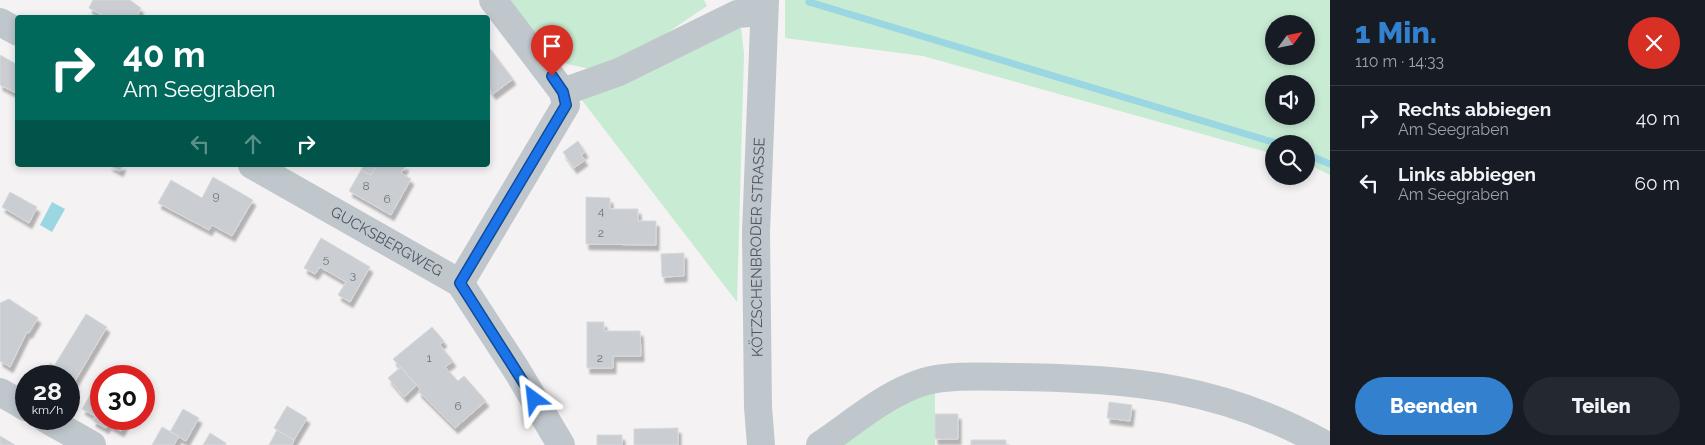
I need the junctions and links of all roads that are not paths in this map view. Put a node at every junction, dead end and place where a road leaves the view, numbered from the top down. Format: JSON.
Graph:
{"nodes":[{"id":1,"x":493,"y":0,"type":"edge"},
{"id":2,"x":764,"y":6,"type":"edge"},
{"id":3,"x":0,"y":22,"type":"edge"},
{"id":4,"x":15,"y":30,"type":"edge"},
{"id":5,"x":563,"y":92,"type":"junction"},
{"id":6,"x":256,"y":167,"type":"edge"},
{"id":7,"x":460,"y":283,"type":"junction"},
{"id":8,"x":0,"y":392,"type":"edge"},
{"id":9,"x":15,"y":401,"type":"edge"},
{"id":10,"x":65,"y":430,"type":"edge"},
{"id":11,"x":92,"y":445,"type":"edge"},
{"id":12,"x":560,"y":445,"type":"edge"},
{"id":13,"x":761,"y":445,"type":"edge"},
{"id":14,"x":820,"y":445,"type":"edge"},
{"id":15,"x":1326,"y":445,"type":"edge"}],
"edges":[{"from":1,"to":5,"type":"street"},
{"from":2,"to":5,"type":"street"},
{"from":2,"to":13,"type":"street","name":"KÖTZSCHENBRODER STRASSE"},
{"from":3,"to":4,"type":"street"},
{"from":5,"to":7,"type":"street"},
{"from":6,"to":7,"type":"street","name":"GUCKSBERGWEG"},
{"from":7,"to":12,"type":"street","name":"GUCKSBERGWEG"},
{"from":8,"to":9,"type":"street"},
{"from":10,"to":11,"type":"street"},
{"from":14,"to":15,"type":"street"}]}
